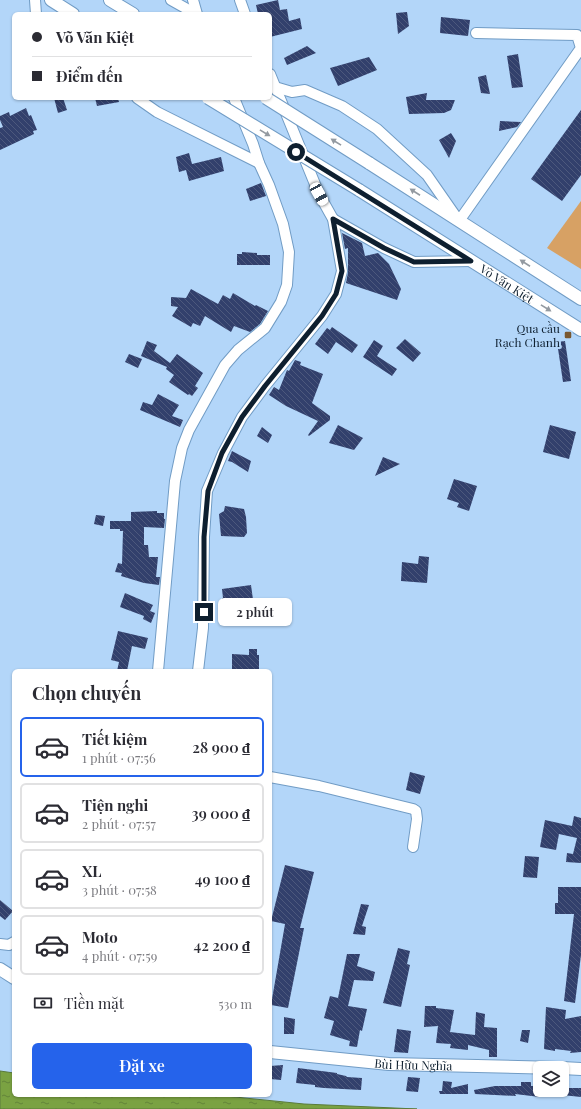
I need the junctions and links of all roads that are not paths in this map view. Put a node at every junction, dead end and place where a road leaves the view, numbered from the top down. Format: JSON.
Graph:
{"nodes":[{"id":1,"x":36,"y":0,"type":"edge"},
{"id":2,"x":51,"y":0,"type":"edge"},
{"id":3,"x":110,"y":0,"type":"edge"},
{"id":4,"x":171,"y":0,"type":"edge"},
{"id":5,"x":193,"y":0,"type":"edge"},
{"id":6,"x":240,"y":0,"type":"edge"},
{"id":7,"x":36,"y":12,"type":"edge"},
{"id":8,"x":70,"y":12,"type":"edge"},
{"id":9,"x":130,"y":12,"type":"edge"},
{"id":10,"x":193,"y":12,"type":"edge"},
{"id":11,"x":196,"y":12,"type":"edge"},
{"id":12,"x":244,"y":12,"type":"edge"},
{"id":13,"x":476,"y":33,"type":"dead end"},
{"id":14,"x":272,"y":79,"type":"edge"},
{"id":15,"x":275,"y":87,"type":"junction"},
{"id":16,"x":140,"y":100,"type":"edge"},
{"id":17,"x":211,"y":100,"type":"edge"},
{"id":18,"x":235,"y":100,"type":"edge"},
{"id":19,"x":269,"y":100,"type":"edge"},
{"id":20,"x":259,"y":163,"type":"junction"},
{"id":21,"x":333,"y":219,"type":"junction"},
{"id":22,"x":459,"y":221,"type":"junction"},
{"id":23,"x":471,"y":261,"type":"junction"},
{"id":24,"x":581,"y":299,"type":"edge"},
{"id":25,"x":581,"y":330,"type":"edge"},
{"id":26,"x":158,"y":669,"type":"edge"},
{"id":27,"x":198,"y":669,"type":"edge"},
{"id":28,"x":272,"y":777,"type":"edge"},
{"id":29,"x":413,"y":847,"type":"dead end"},
{"id":30,"x":12,"y":943,"type":"edge"},
{"id":31,"x":0,"y":944,"type":"edge"},
{"id":32,"x":0,"y":969,"type":"edge"},
{"id":33,"x":12,"y":977,"type":"edge"},
{"id":34,"x":272,"y":1052,"type":"edge"},
{"id":35,"x":533,"y":1067,"type":"edge"},
{"id":36,"x":569,"y":1068,"type":"edge"},
{"id":37,"x":581,"y":1069,"type":"edge"}],
"edges":[{"from":1,"to":7,"type":"street"},
{"from":2,"to":8,"type":"main road"},
{"from":3,"to":9,"type":"main road"},
{"from":4,"to":10,"type":"street"},
{"from":5,"to":11,"type":"street"},
{"from":6,"to":12,"type":"street"},
{"from":13,"to":22,"type":"street"},
{"from":14,"to":15,"type":"street"},
{"from":15,"to":21,"type":"street"},
{"from":15,"to":22,"type":"street"},
{"from":16,"to":20,"type":"street"},
{"from":17,"to":23,"type":"main road","name":"Võ Văn Kiệt","one_way":true,"bridge":true},
{"from":18,"to":20,"type":"street"},
{"from":22,"to":19,"type":"main road","one_way":true,"bridge":true},
{"from":20,"to":26,"type":"street"},
{"from":21,"to":23,"type":"street"},
{"from":21,"to":27,"type":"street"},
{"from":24,"to":22,"type":"main road","one_way":true},
{"from":23,"to":25,"type":"main road","name":"Võ Văn Kiệt","one_way":true},
{"from":28,"to":29,"type":"street"},
{"from":30,"to":31,"type":"street"},
{"from":32,"to":33,"type":"main road"},
{"from":34,"to":35,"type":"main road","name":"Bùi Hữu Nghĩa"},
{"from":36,"to":37,"type":"main road"}]}
